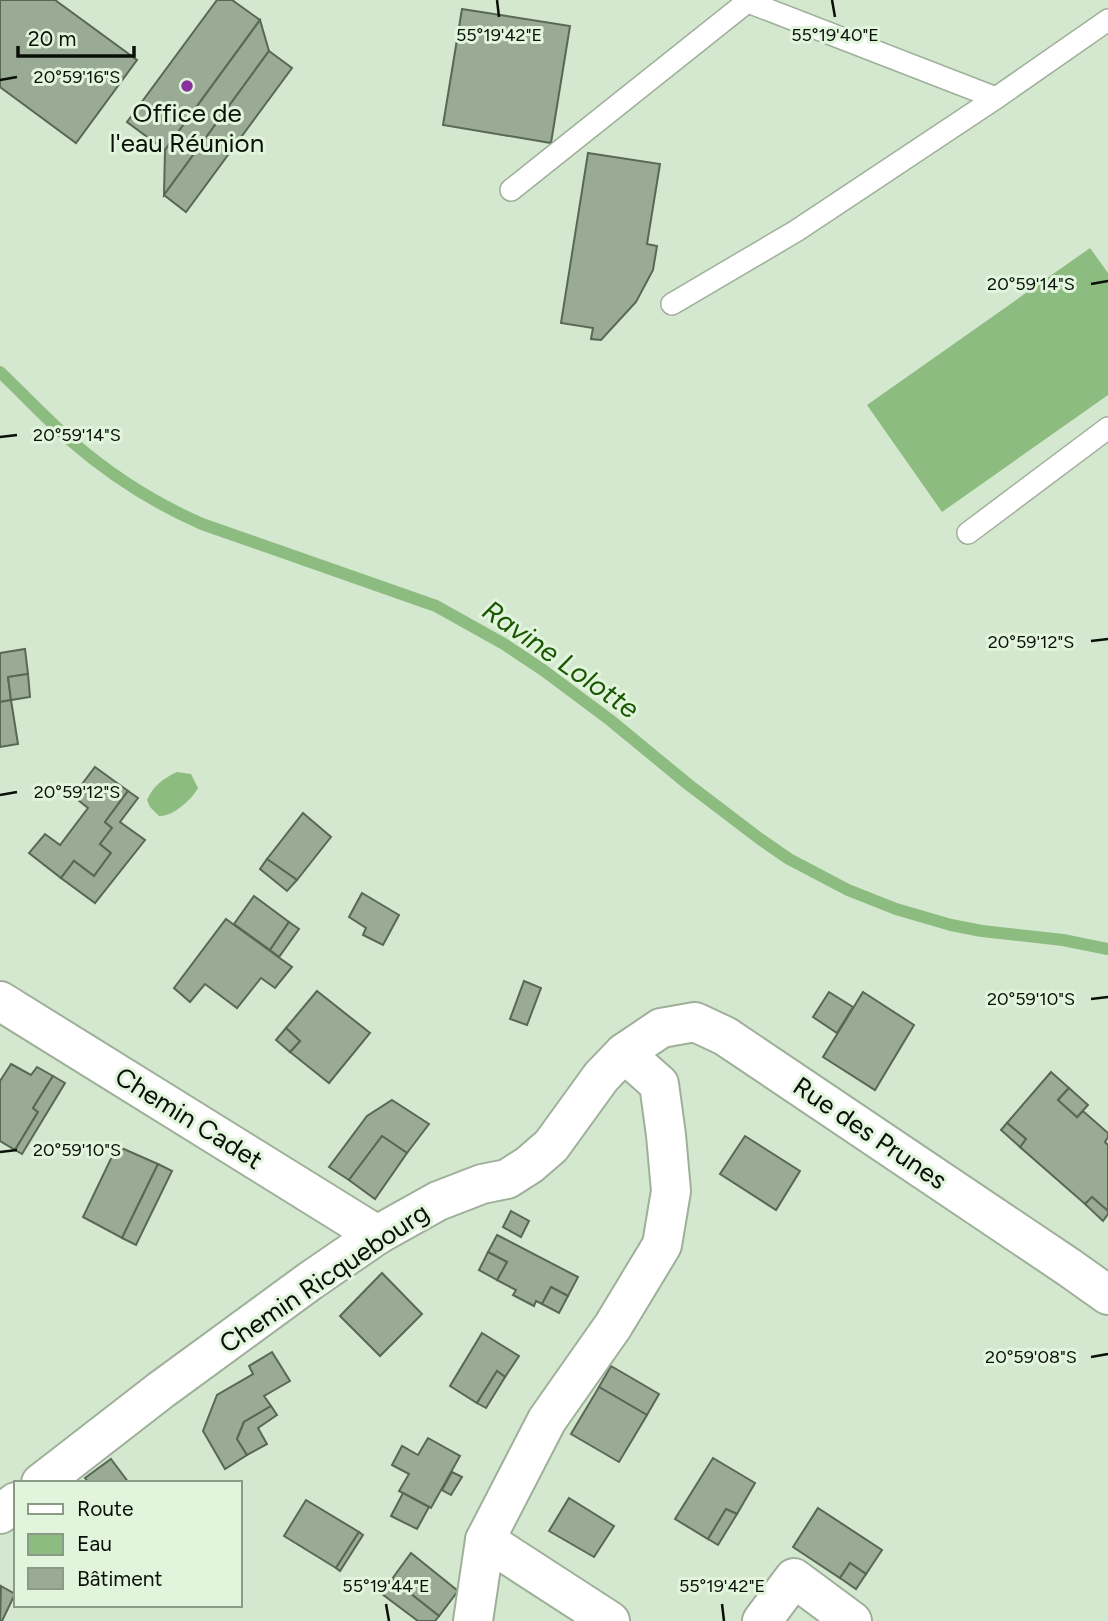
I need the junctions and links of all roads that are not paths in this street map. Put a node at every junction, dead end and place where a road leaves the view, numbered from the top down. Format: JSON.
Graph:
{"nodes":[{"id":1,"x":745,"y":1,"type":"edge"},
{"id":2,"x":1108,"y":20,"type":"edge"},
{"id":3,"x":996,"y":99,"type":"junction"},
{"id":4,"x":511,"y":190,"type":"dead end"},
{"id":5,"x":672,"y":304,"type":"dead end"},
{"id":6,"x":1108,"y":428,"type":"edge"},
{"id":7,"x":968,"y":533,"type":"dead end"},
{"id":8,"x":0,"y":1001,"type":"edge"},
{"id":9,"x":624,"y":1053,"type":"junction"},
{"id":10,"x":377,"y":1235,"type":"junction"},
{"id":11,"x":1108,"y":1295,"type":"edge"},
{"id":12,"x":44,"y":1481,"type":"edge"},
{"id":13,"x":485,"y":1540,"type":"junction"},
{"id":14,"x":473,"y":1621,"type":"edge"},
{"id":15,"x":610,"y":1621,"type":"edge"},
{"id":16,"x":762,"y":1621,"type":"edge"},
{"id":17,"x":852,"y":1621,"type":"edge"}],
"edges":[{"from":1,"to":3,"type":"lane"},
{"from":1,"to":4,"type":"lane"},
{"from":2,"to":3,"type":"lane"},
{"from":3,"to":5,"type":"lane"},
{"from":6,"to":7,"type":"lane"},
{"from":8,"to":10,"type":"street","name":"Chemin Cadet"},
{"from":9,"to":10,"type":"street","name":"Chemin Ricquebourg"},
{"from":9,"to":11,"type":"street","name":"Rue des Prunes"},
{"from":9,"to":13,"type":"street"},
{"from":10,"to":12,"type":"street","name":"Chemin Ricquebourg"},
{"from":13,"to":14,"type":"street"},
{"from":13,"to":15,"type":"street"},
{"from":16,"to":17,"type":"street"}]}
